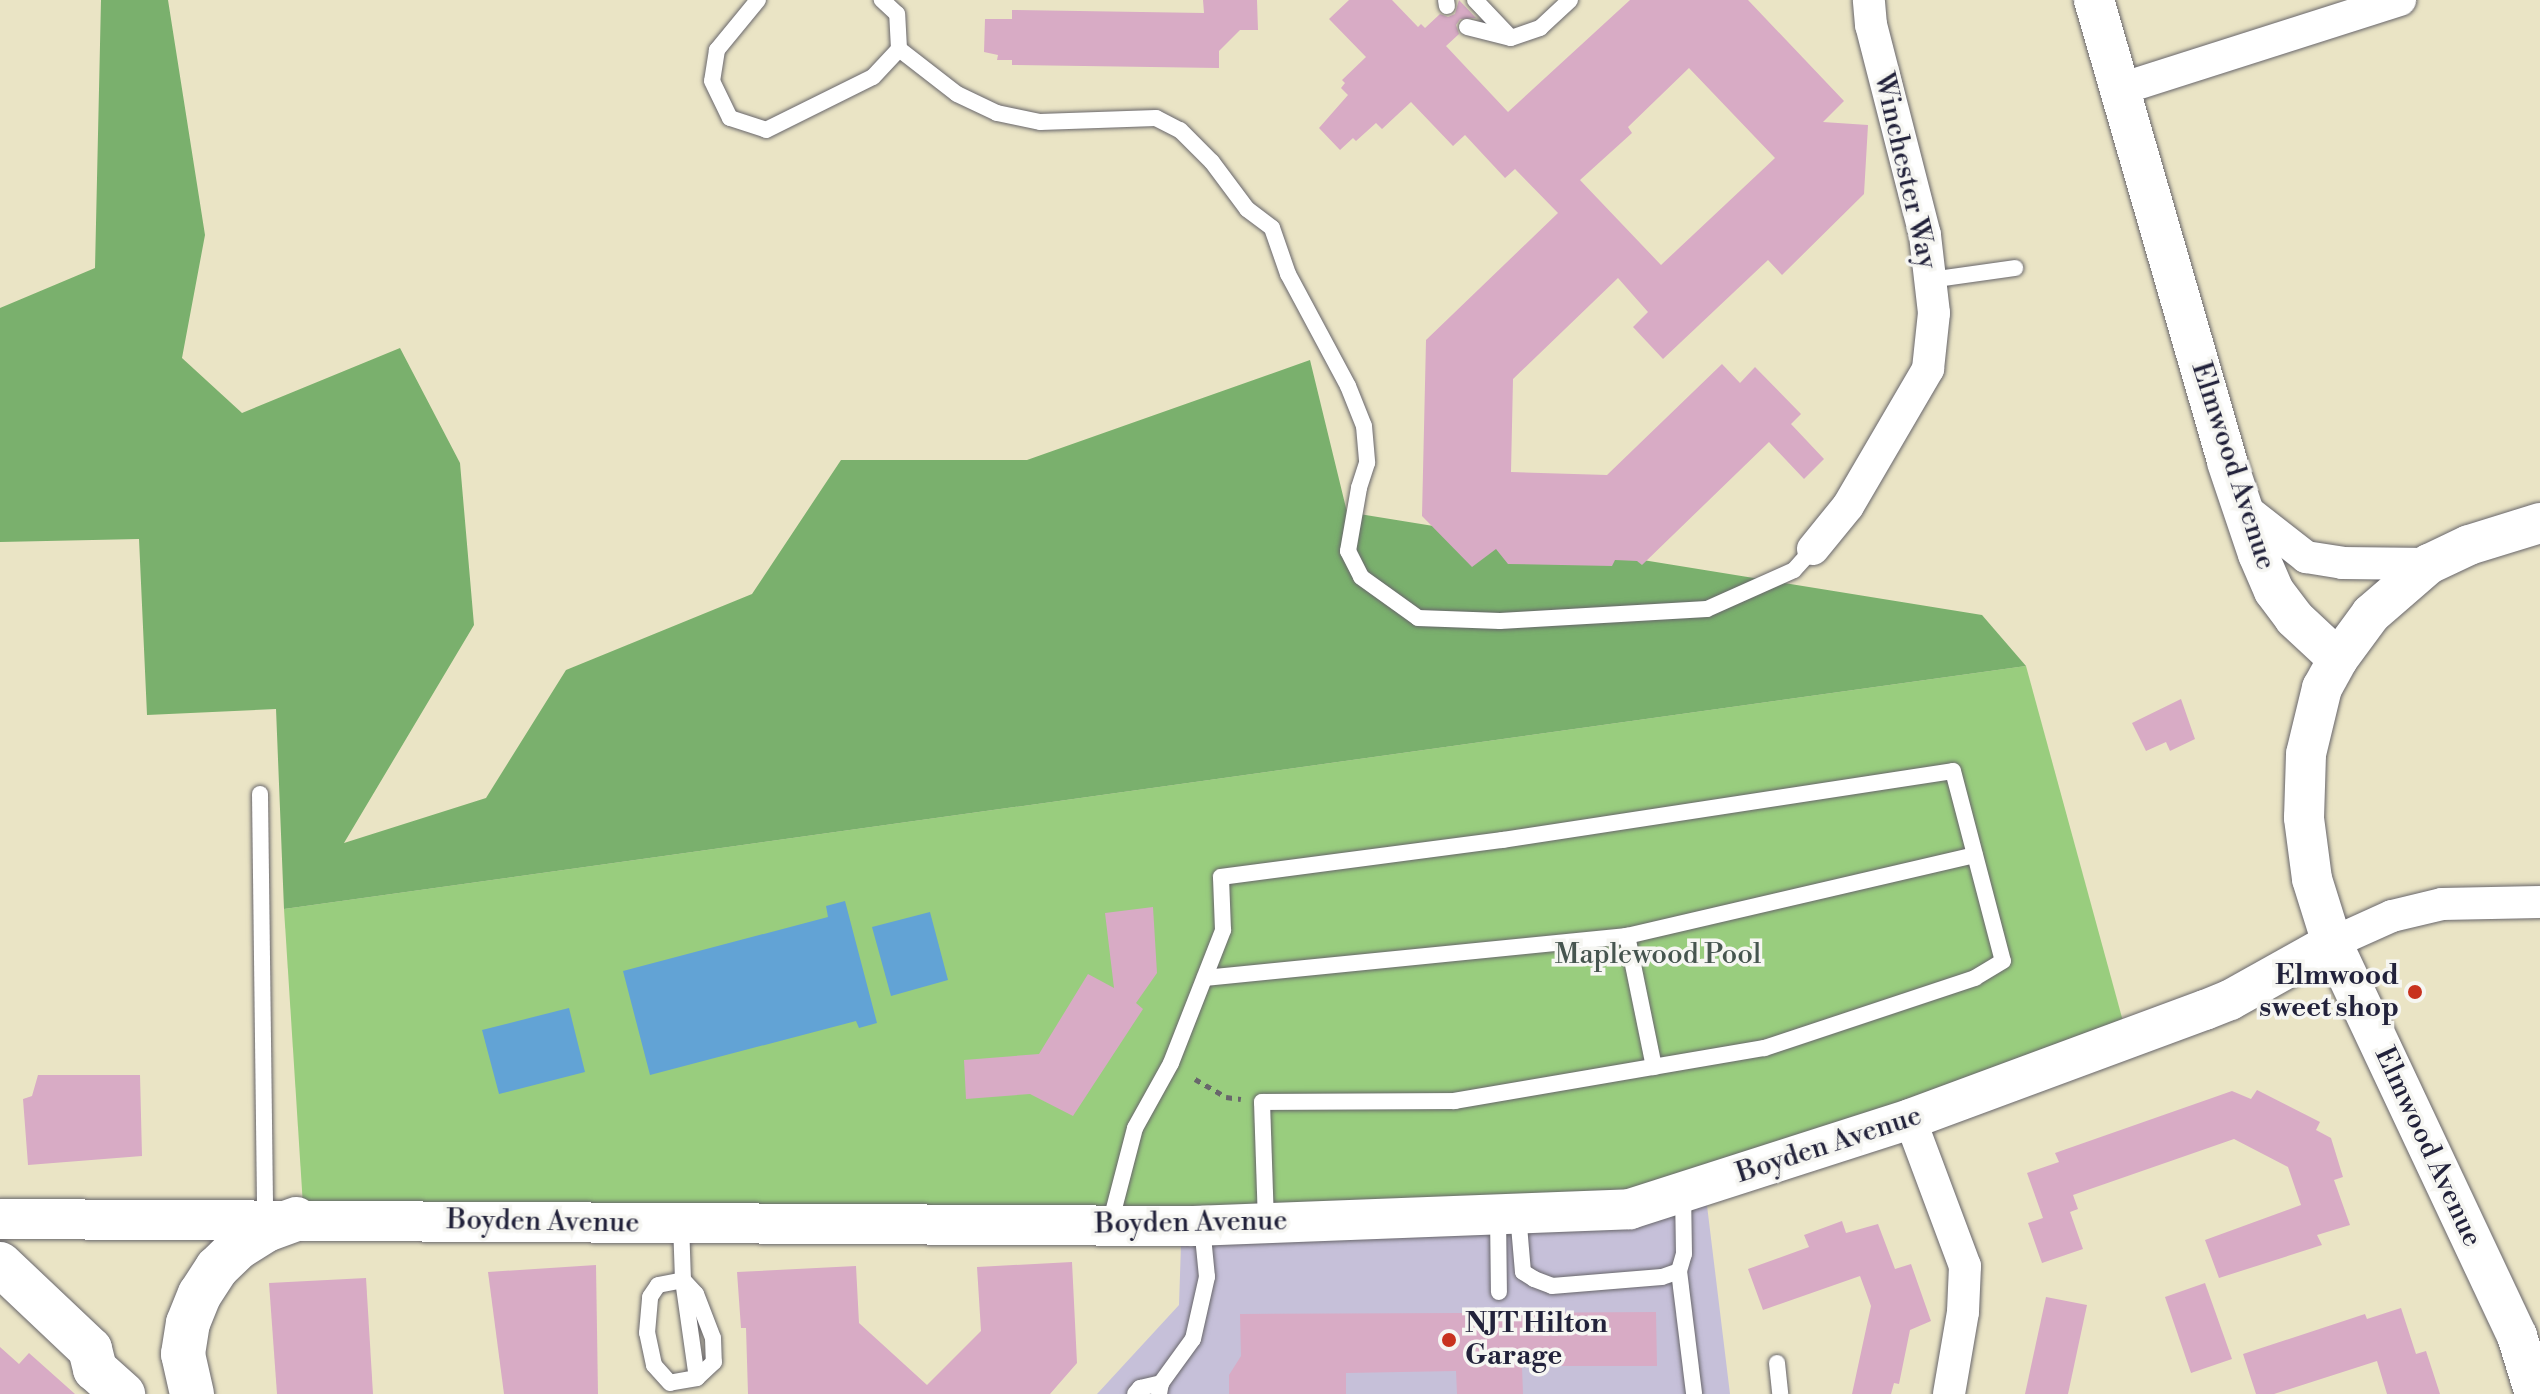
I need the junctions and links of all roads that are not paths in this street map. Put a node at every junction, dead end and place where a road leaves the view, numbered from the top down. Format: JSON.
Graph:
{"nodes":[{"id":1,"x":758,"y":0,"type":"edge"},
{"id":2,"x":882,"y":0,"type":"edge"},
{"id":3,"x":1475,"y":0,"type":"edge"},
{"id":4,"x":1570,"y":0,"type":"edge"},
{"id":5,"x":1869,"y":0,"type":"edge"},
{"id":6,"x":2094,"y":0,"type":"edge"},
{"id":7,"x":2400,"y":0,"type":"edge"},
{"id":8,"x":1467,"y":27,"type":"dead end"},
{"id":9,"x":1511,"y":38,"type":"junction"},
{"id":10,"x":899,"y":49,"type":"junction"},
{"id":11,"x":2121,"y":89,"type":"junction"},
{"id":12,"x":2015,"y":268,"type":"dead end"},
{"id":13,"x":1930,"y":280,"type":"junction"},
{"id":14,"x":2241,"y":506,"type":"junction"},
{"id":15,"x":2540,"y":523,"type":"edge"},
{"id":16,"x":1813,"y":549,"type":"joint"},
{"id":17,"x":2429,"y":564,"type":"junction"},
{"id":18,"x":2338,"y":659,"type":"junction"},
{"id":19,"x":260,"y":794,"type":"dead end"},
{"id":20,"x":1975,"y":855,"type":"junction"},
{"id":21,"x":2540,"y":902,"type":"edge"},
{"id":22,"x":1627,"y":936,"type":"junction"},
{"id":23,"x":2332,"y":943,"type":"junction"},
{"id":24,"x":1205,"y":978,"type":"junction"},
{"id":25,"x":1654,"y":1067,"type":"junction"},
{"id":26,"x":1910,"y":1119,"type":"junction"},
{"id":27,"x":1683,"y":1192,"type":"junction"},
{"id":28,"x":1508,"y":1214,"type":"junction"},
{"id":29,"x":0,"y":1219,"type":"edge"},
{"id":30,"x":281,"y":1219,"type":"junction"},
{"id":31,"x":681,"y":1223,"type":"junction"},
{"id":32,"x":1266,"y":1223,"type":"junction"},
{"id":33,"x":1109,"y":1225,"type":"junction"},
{"id":34,"x":1202,"y":1226,"type":"junction"},
{"id":35,"x":2,"y":1270,"type":"edge"},
{"id":36,"x":1679,"y":1271,"type":"junction"},
{"id":37,"x":683,"y":1280,"type":"junction"},
{"id":38,"x":1499,"y":1292,"type":"dead end"},
{"id":39,"x":2528,"y":1335,"type":"edge"},
{"id":40,"x":90,"y":1349,"type":"junction"},
{"id":41,"x":1777,"y":1363,"type":"dead end"},
{"id":42,"x":1160,"y":1388,"type":"edge"},
{"id":43,"x":123,"y":1394,"type":"edge"},
{"id":44,"x":164,"y":1394,"type":"edge"},
{"id":45,"x":192,"y":1394,"type":"edge"},
{"id":46,"x":1135,"y":1394,"type":"edge"},
{"id":47,"x":1694,"y":1394,"type":"edge"},
{"id":48,"x":1780,"y":1394,"type":"edge"},
{"id":49,"x":1949,"y":1394,"type":"edge"},
{"id":50,"x":2535,"y":1394,"type":"edge"}],
"edges":[{"from":1,"to":10,"type":"lane"},
{"from":2,"to":10,"type":"lane"},
{"from":3,"to":9,"type":"lane"},
{"from":4,"to":9,"type":"lane"},
{"from":5,"to":13,"type":"street","name":"Winchester Way"},
{"from":6,"to":11,"type":"street","name":"Elmwood Avenue"},
{"from":7,"to":11,"type":"street"},
{"from":8,"to":9,"type":"lane"},
{"from":10,"to":16,"type":"lane"},
{"from":11,"to":14,"type":"street","name":"Elmwood Avenue"},
{"from":12,"to":13,"type":"lane"},
{"from":13,"to":16,"type":"street","name":"Winchester Way"},
{"from":14,"to":17,"type":"street"},
{"from":14,"to":18,"type":"street","name":"Elmwood Avenue"},
{"from":15,"to":17,"type":"street"},
{"from":17,"to":18,"type":"street"},
{"from":18,"to":23,"type":"street","name":"Elmwood Avenue"},
{"from":19,"to":30,"type":"lane"},
{"from":20,"to":22,"type":"lane"},
{"from":20,"to":24,"type":"lane"},
{"from":20,"to":25,"type":"lane"},
{"from":21,"to":23,"type":"street"},
{"from":22,"to":24,"type":"lane"},
{"from":22,"to":25,"type":"lane"},
{"from":23,"to":26,"type":"street","name":"Boyden Avenue"},
{"from":23,"to":39,"type":"street","name":"Elmwood Avenue"},
{"from":24,"to":33,"type":"lane"},
{"from":25,"to":32,"type":"lane"},
{"from":26,"to":27,"type":"street","name":"Boyden Avenue"},
{"from":26,"to":49,"type":"street"},
{"from":27,"to":28,"type":"street","name":"Boyden Avenue"},
{"from":27,"to":36,"type":"lane"},
{"from":28,"to":32,"type":"street","name":"Boyden Avenue"},
{"from":28,"to":36,"type":"lane"},
{"from":28,"to":38,"type":"lane"},
{"from":29,"to":30,"type":"street","name":"Boyden Avenue"},
{"from":30,"to":31,"type":"street","name":"Boyden Avenue"},
{"from":30,"to":45,"type":"main road"},
{"from":31,"to":33,"type":"street","name":"Boyden Avenue"},
{"from":31,"to":37,"type":"lane"},
{"from":32,"to":34,"type":"street","name":"Boyden Avenue"},
{"from":33,"to":34,"type":"street","name":"Boyden Avenue"},
{"from":34,"to":42,"type":"lane"},
{"from":35,"to":40,"type":"main road"},
{"from":36,"to":47,"type":"lane"},
{"from":37,"to":37,"type":"lane"},
{"from":39,"to":50,"type":"street","name":"Elmwood Avenue"},
{"from":40,"to":43,"type":"main road"},
{"from":40,"to":44,"type":"main road"},
{"from":41,"to":48,"type":"lane"},
{"from":42,"to":46,"type":"lane"}]}
